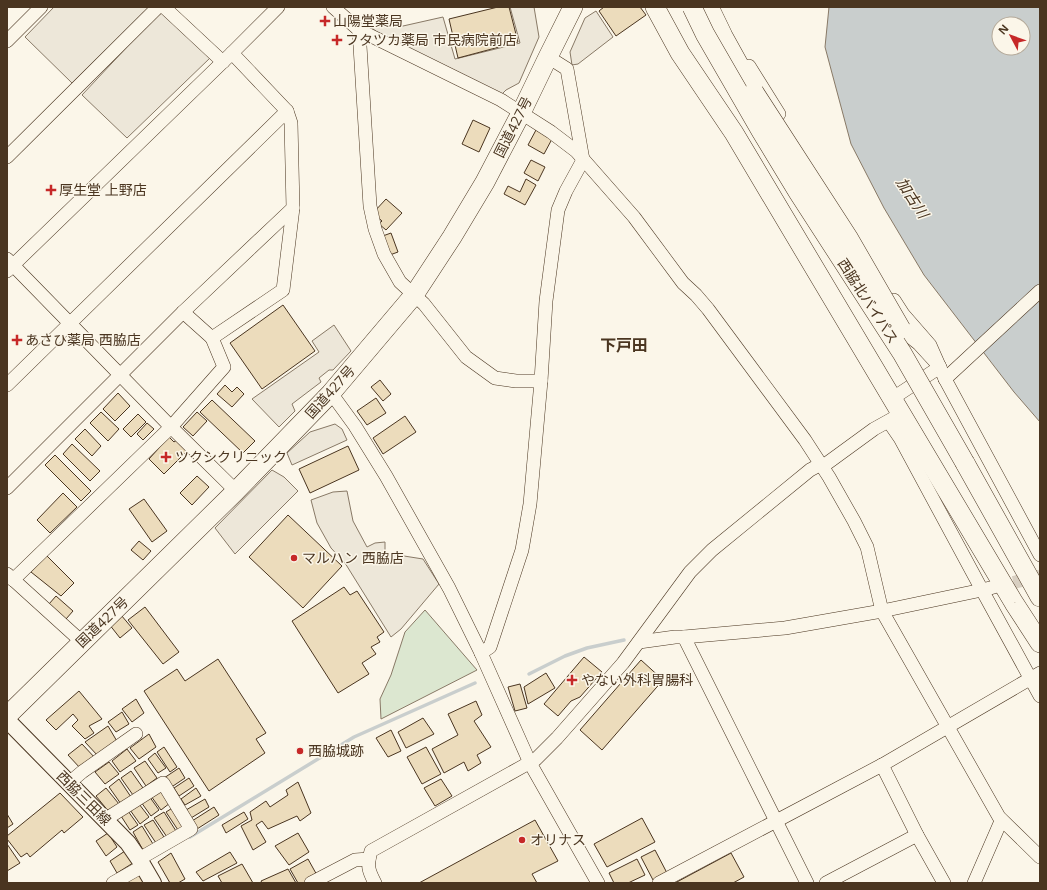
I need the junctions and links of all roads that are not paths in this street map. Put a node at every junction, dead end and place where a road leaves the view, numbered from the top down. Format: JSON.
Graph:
{"nodes":[{"id":1,"x":41,"y":7,"type":"edge"},
{"id":2,"x":158,"y":7,"type":"edge"},
{"id":3,"x":164,"y":7,"type":"edge"},
{"id":4,"x":278,"y":7,"type":"edge"},
{"id":5,"x":333,"y":7,"type":"edge"},
{"id":6,"x":573,"y":7,"type":"edge"},
{"id":7,"x":655,"y":7,"type":"edge"},
{"id":8,"x":692,"y":7,"type":"edge"},
{"id":9,"x":710,"y":8,"type":"edge"},
{"id":10,"x":359,"y":30,"type":"junction"},
{"id":11,"x":7,"y":41,"type":"edge"},
{"id":12,"x":232,"y":53,"type":"junction"},
{"id":13,"x":548,"y":57,"type":"junction"},
{"id":14,"x":746,"y":61,"type":"dead end"},
{"id":15,"x":223,"y":62,"type":"junction"},
{"id":16,"x":287,"y":111,"type":"junction"},
{"id":17,"x":521,"y":113,"type":"junction"},
{"id":18,"x":7,"y":156,"type":"edge"},
{"id":19,"x":583,"y":160,"type":"junction"},
{"id":20,"x":293,"y":208,"type":"junction"},
{"id":21,"x":9,"y":265,"type":"edge"},
{"id":22,"x":1040,"y":290,"type":"edge"},
{"id":23,"x":414,"y":295,"type":"junction"},
{"id":24,"x":183,"y":312,"type":"junction"},
{"id":25,"x":70,"y":323,"type":"junction"},
{"id":26,"x":212,"y":338,"type":"junction"},
{"id":27,"x":942,"y":373,"type":"junction"},
{"id":28,"x":121,"y":375,"type":"junction"},
{"id":29,"x":541,"y":381,"type":"junction"},
{"id":30,"x":7,"y":385,"type":"edge"},
{"id":31,"x":331,"y":393,"type":"junction"},
{"id":32,"x":894,"y":411,"type":"junction"},
{"id":33,"x":171,"y":427,"type":"junction"},
{"id":34,"x":969,"y":460,"type":"junction"},
{"id":35,"x":821,"y":464,"type":"junction"},
{"id":36,"x":7,"y":488,"type":"edge"},
{"id":37,"x":236,"y":491,"type":"junction"},
{"id":38,"x":1040,"y":555,"type":"edge"},
{"id":39,"x":10,"y":577,"type":"edge"},
{"id":40,"x":1040,"y":581,"type":"edge"},
{"id":41,"x":988,"y":588,"type":"junction"},
{"id":42,"x":1040,"y":597,"type":"edge"},
{"id":43,"x":880,"y":607,"type":"junction"},
{"id":44,"x":684,"y":638,"type":"junction"},
{"id":45,"x":82,"y":642,"type":"junction"},
{"id":46,"x":639,"y":642,"type":"junction"},
{"id":47,"x":1040,"y":643,"type":"edge"},
{"id":48,"x":481,"y":653,"type":"junction"},
{"id":49,"x":1036,"y":676,"type":"edge"},
{"id":50,"x":1040,"y":696,"type":"edge"},
{"id":51,"x":7,"y":716,"type":"edge"},
{"id":52,"x":7,"y":720,"type":"edge"},
{"id":53,"x":948,"y":726,"type":"junction"},
{"id":54,"x":136,"y":734,"type":"dead end"},
{"id":55,"x":530,"y":763,"type":"junction"},
{"id":56,"x":882,"y":765,"type":"junction"},
{"id":57,"x":69,"y":783,"type":"junction"},
{"id":58,"x":106,"y":819,"type":"junction"},
{"id":59,"x":1001,"y":820,"type":"junction"},
{"id":60,"x":776,"y":822,"type":"junction"},
{"id":61,"x":917,"y":835,"type":"junction"},
{"id":62,"x":1040,"y":857,"type":"edge"},
{"id":63,"x":369,"y":859,"type":"junction"},
{"id":64,"x":141,"y":862,"type":"junction"},
{"id":65,"x":113,"y":883,"type":"edge"},
{"id":66,"x":152,"y":883,"type":"edge"},
{"id":67,"x":311,"y":883,"type":"edge"},
{"id":68,"x":375,"y":883,"type":"edge"},
{"id":69,"x":598,"y":883,"type":"edge"},
{"id":70,"x":659,"y":883,"type":"edge"},
{"id":71,"x":807,"y":883,"type":"edge"},
{"id":72,"x":826,"y":883,"type":"edge"},
{"id":73,"x":944,"y":883,"type":"edge"},
{"id":74,"x":974,"y":883,"type":"edge"}],
"edges":[{"from":1,"to":11,"type":"street"},
{"from":2,"to":18,"type":"street"},
{"from":3,"to":15,"type":"street"},
{"from":4,"to":12,"type":"street"},
{"from":5,"to":10,"type":"street"},
{"from":6,"to":13,"type":"highway","name":"国道427号"},
{"from":7,"to":32,"type":"highway"},
{"from":8,"to":34,"type":"highway","name":"西脇北バイパス","bridge":true},
{"from":9,"to":27,"type":"street"},
{"from":9,"to":34,"type":"highway","bridge":true},
{"from":10,"to":17,"type":"street"},
{"from":10,"to":23,"type":"street"},
{"from":12,"to":15,"type":"street"},
{"from":12,"to":16,"type":"street"},
{"from":13,"to":17,"type":"highway","name":"国道427号"},
{"from":13,"to":19,"type":"street"},
{"from":14,"to":27,"type":"street"},
{"from":15,"to":21,"type":"street"},
{"from":16,"to":20,"type":"street"},
{"from":16,"to":25,"type":"street"},
{"from":17,"to":19,"type":"street"},
{"from":17,"to":23,"type":"highway","name":"国道427号"},
{"from":19,"to":29,"type":"street"},
{"from":19,"to":35,"type":"street"},
{"from":20,"to":24,"type":"street"},
{"from":20,"to":26,"type":"street"},
{"from":21,"to":25,"type":"street"},
{"from":22,"to":27,"type":"street"},
{"from":23,"to":29,"type":"street"},
{"from":23,"to":31,"type":"highway","name":"国道427号"},
{"from":24,"to":26,"type":"street"},
{"from":24,"to":28,"type":"street"},
{"from":25,"to":28,"type":"street"},
{"from":25,"to":30,"type":"street"},
{"from":26,"to":33,"type":"street"},
{"from":27,"to":32,"type":"street"},
{"from":27,"to":38,"type":"street"},
{"from":28,"to":33,"type":"street"},
{"from":28,"to":36,"type":"street"},
{"from":29,"to":48,"type":"street"},
{"from":31,"to":37,"type":"highway","name":"国道427号"},
{"from":31,"to":48,"type":"street"},
{"from":32,"to":35,"type":"street"},
{"from":32,"to":41,"type":"street"},
{"from":32,"to":47,"type":"highway"},
{"from":33,"to":37,"type":"street"},
{"from":33,"to":39,"type":"street"},
{"from":34,"to":40,"type":"highway"},
{"from":34,"to":42,"type":"highway","name":"西脇北バイパス"},
{"from":35,"to":43,"type":"street"},
{"from":35,"to":46,"type":"street"},
{"from":37,"to":45,"type":"highway","name":"国道427号"},
{"from":39,"to":45,"type":"street"},
{"from":41,"to":43,"type":"street"},
{"from":41,"to":49,"type":"street"},
{"from":43,"to":44,"type":"street"},
{"from":43,"to":53,"type":"street"},
{"from":44,"to":46,"type":"street"},
{"from":44,"to":60,"type":"street"},
{"from":45,"to":51,"type":"highway","name":"国道427号"},
{"from":46,"to":55,"type":"street"},
{"from":48,"to":55,"type":"street"},
{"from":49,"to":50,"type":"street"},
{"from":49,"to":53,"type":"street"},
{"from":52,"to":57,"type":"main road","name":"西脇三田線"},
{"from":53,"to":56,"type":"street"},
{"from":53,"to":59,"type":"street"},
{"from":54,"to":57,"type":"street"},
{"from":55,"to":63,"type":"street"},
{"from":55,"to":69,"type":"street"},
{"from":56,"to":60,"type":"street"},
{"from":56,"to":61,"type":"street"},
{"from":57,"to":58,"type":"main road","name":"西脇三田線"},
{"from":58,"to":64,"type":"main road","name":"西脇三田線"},
{"from":58,"to":64,"type":"street"},
{"from":59,"to":62,"type":"street"},
{"from":59,"to":74,"type":"street"},
{"from":60,"to":70,"type":"street"},
{"from":60,"to":71,"type":"street"},
{"from":61,"to":72,"type":"street"},
{"from":61,"to":73,"type":"street"},
{"from":63,"to":67,"type":"street"},
{"from":63,"to":68,"type":"street"},
{"from":64,"to":65,"type":"street"},
{"from":64,"to":66,"type":"main road","name":"西脇三田線"}]}
